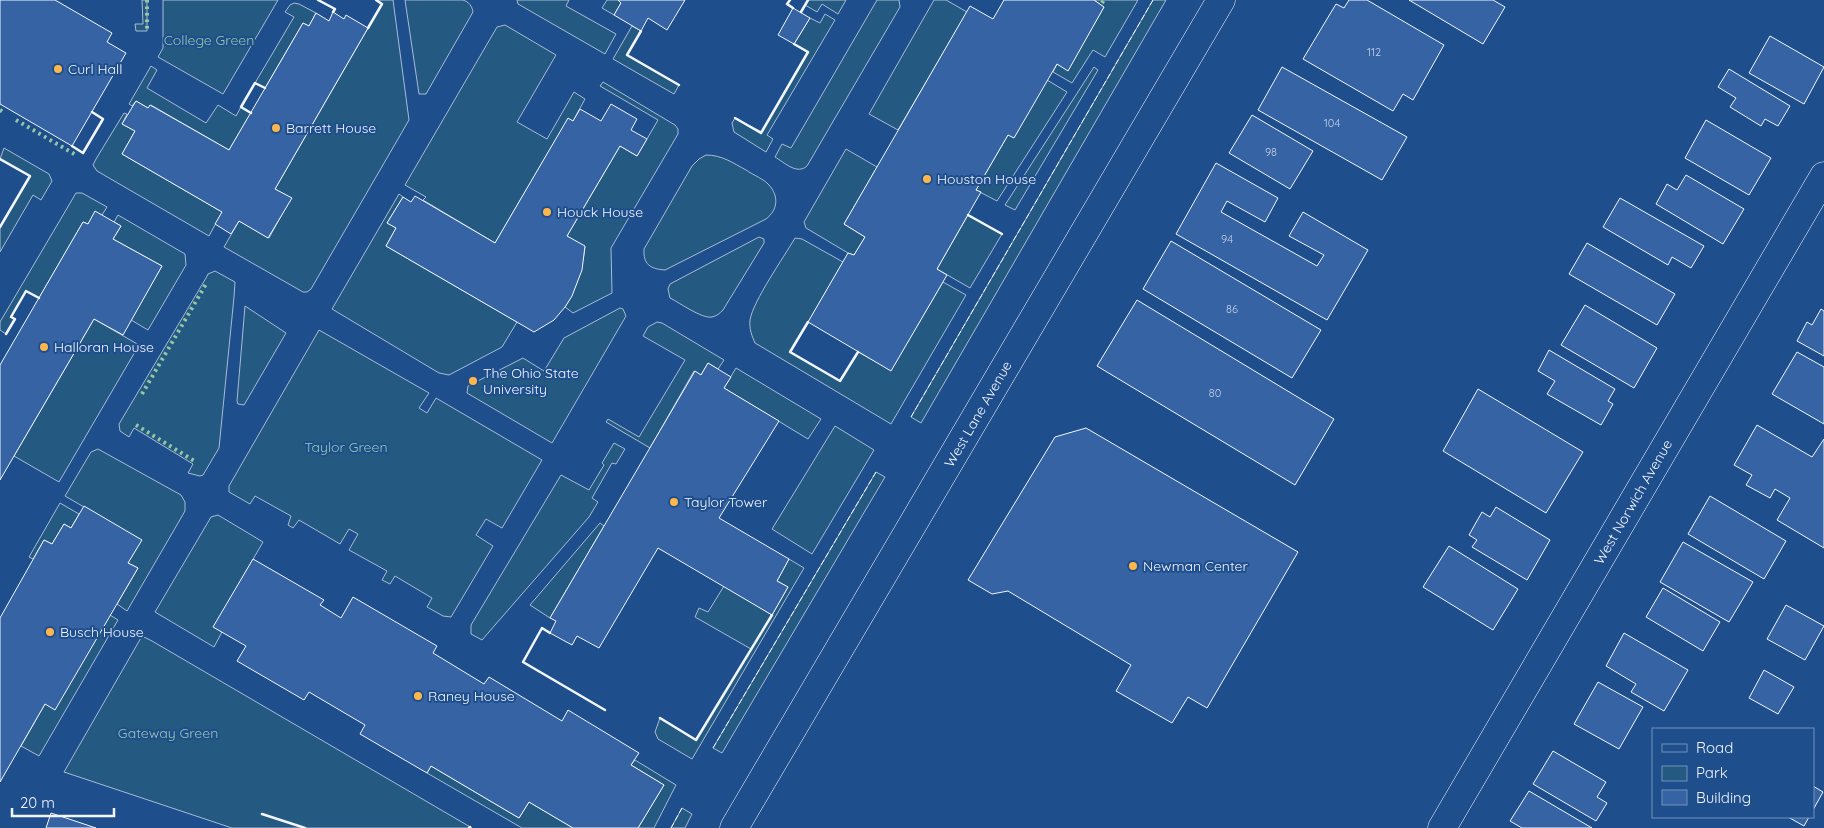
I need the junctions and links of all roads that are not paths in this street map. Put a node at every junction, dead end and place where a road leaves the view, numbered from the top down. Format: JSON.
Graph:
{"nodes":[{"id":1,"x":1221,"y":0,"type":"edge"},
{"id":2,"x":1824,"y":176,"type":"edge"},
{"id":3,"x":734,"y":828,"type":"edge"},
{"id":4,"x":1442,"y":828,"type":"edge"}],
"edges":[{"from":1,"to":3,"type":"main road","name":"West Lane Avenue"},
{"from":2,"to":4,"type":"main road","name":"West Norwich Avenue"}]}
